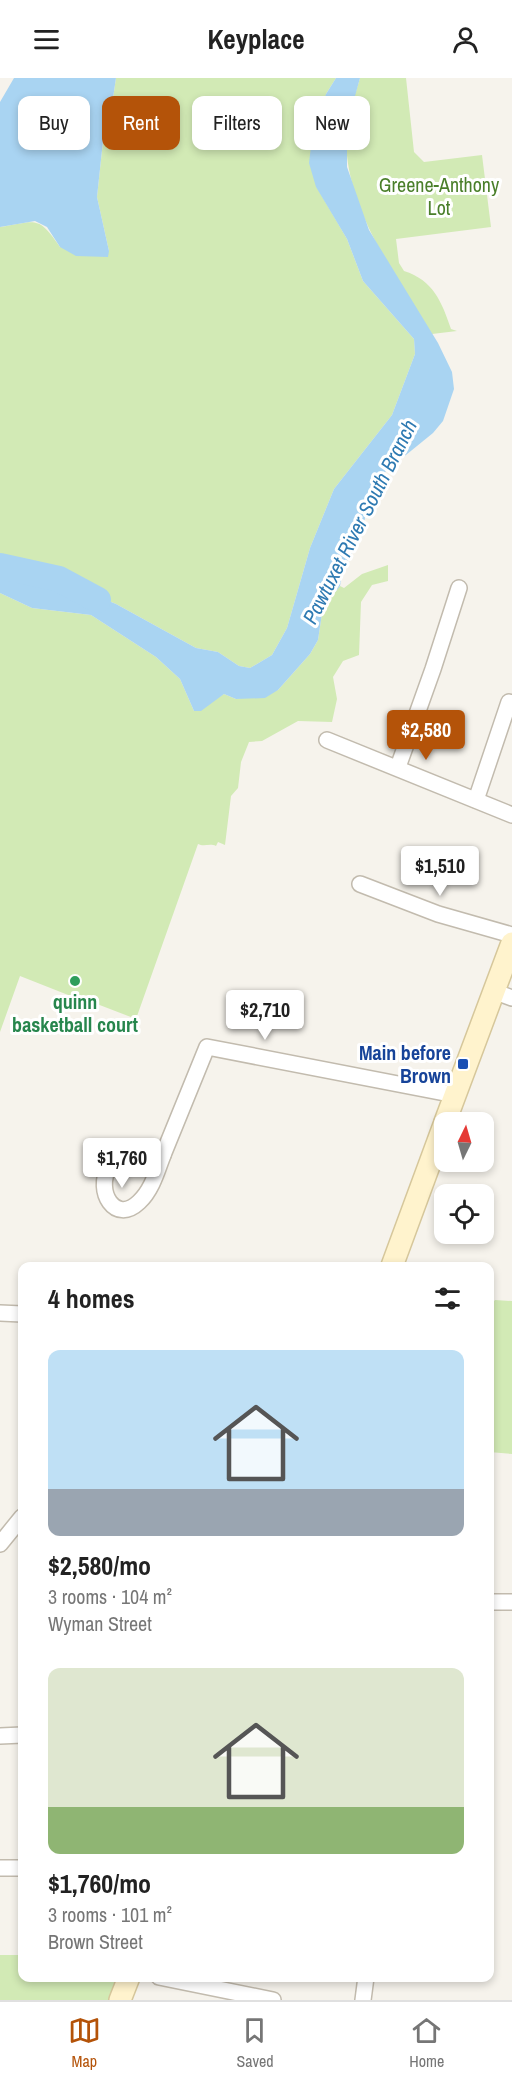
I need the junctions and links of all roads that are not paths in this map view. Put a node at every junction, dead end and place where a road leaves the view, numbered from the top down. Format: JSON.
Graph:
{"nodes":[{"id":1,"x":459,"y":588,"type":"dead end"},
{"id":2,"x":509,"y":702,"type":"dead end"},
{"id":3,"x":327,"y":740,"type":"dead end"},
{"id":4,"x":398,"y":767,"type":"junction"},
{"id":5,"x":476,"y":800,"type":"junction"},
{"id":6,"x":512,"y":815,"type":"edge"},
{"id":7,"x":360,"y":884,"type":"dead end"},
{"id":8,"x":512,"y":935,"type":"edge"},
{"id":9,"x":512,"y":943,"type":"edge"},
{"id":10,"x":503,"y":994,"type":"edge"},
{"id":11,"x":455,"y":1095,"type":"junction"},
{"id":12,"x":449,"y":1112,"type":"edge"},
{"id":13,"x":434,"y":1153,"type":"edge"},
{"id":14,"x":163,"y":1155,"type":"dead end"},
{"id":15,"x":393,"y":1262,"type":"edge"},
{"id":16,"x":0,"y":1313,"type":"edge"},
{"id":17,"x":18,"y":1314,"type":"edge"},
{"id":18,"x":18,"y":1522,"type":"edge"},
{"id":19,"x":0,"y":1544,"type":"edge"},
{"id":20,"x":494,"y":1602,"type":"edge"},
{"id":21,"x":512,"y":1602,"type":"edge"},
{"id":22,"x":18,"y":1735,"type":"edge"},
{"id":23,"x":0,"y":1736,"type":"edge"},
{"id":24,"x":0,"y":1868,"type":"edge"},
{"id":25,"x":18,"y":1868,"type":"edge"},
{"id":26,"x":127,"y":1982,"type":"edge"},
{"id":27,"x":184,"y":1982,"type":"edge"},
{"id":28,"x":365,"y":1982,"type":"edge"},
{"id":29,"x":120,"y":2000,"type":"edge"},
{"id":30,"x":273,"y":2000,"type":"edge"},
{"id":31,"x":363,"y":2000,"type":"edge"}],
"edges":[{"from":1,"to":4,"type":"street"},
{"from":2,"to":5,"type":"street"},
{"from":3,"to":4,"type":"street"},
{"from":4,"to":5,"type":"street"},
{"from":5,"to":6,"type":"street"},
{"from":7,"to":8,"type":"street"},
{"from":9,"to":10,"type":"main road"},
{"from":10,"to":11,"type":"main road"},
{"from":11,"to":12,"type":"main road"},
{"from":11,"to":14,"type":"street"},
{"from":13,"to":15,"type":"main road"},
{"from":16,"to":17,"type":"street"},
{"from":18,"to":19,"type":"street"},
{"from":20,"to":21,"type":"street"},
{"from":22,"to":23,"type":"street"},
{"from":24,"to":25,"type":"street"},
{"from":26,"to":29,"type":"main road"},
{"from":27,"to":30,"type":"street"},
{"from":28,"to":31,"type":"street"}]}
